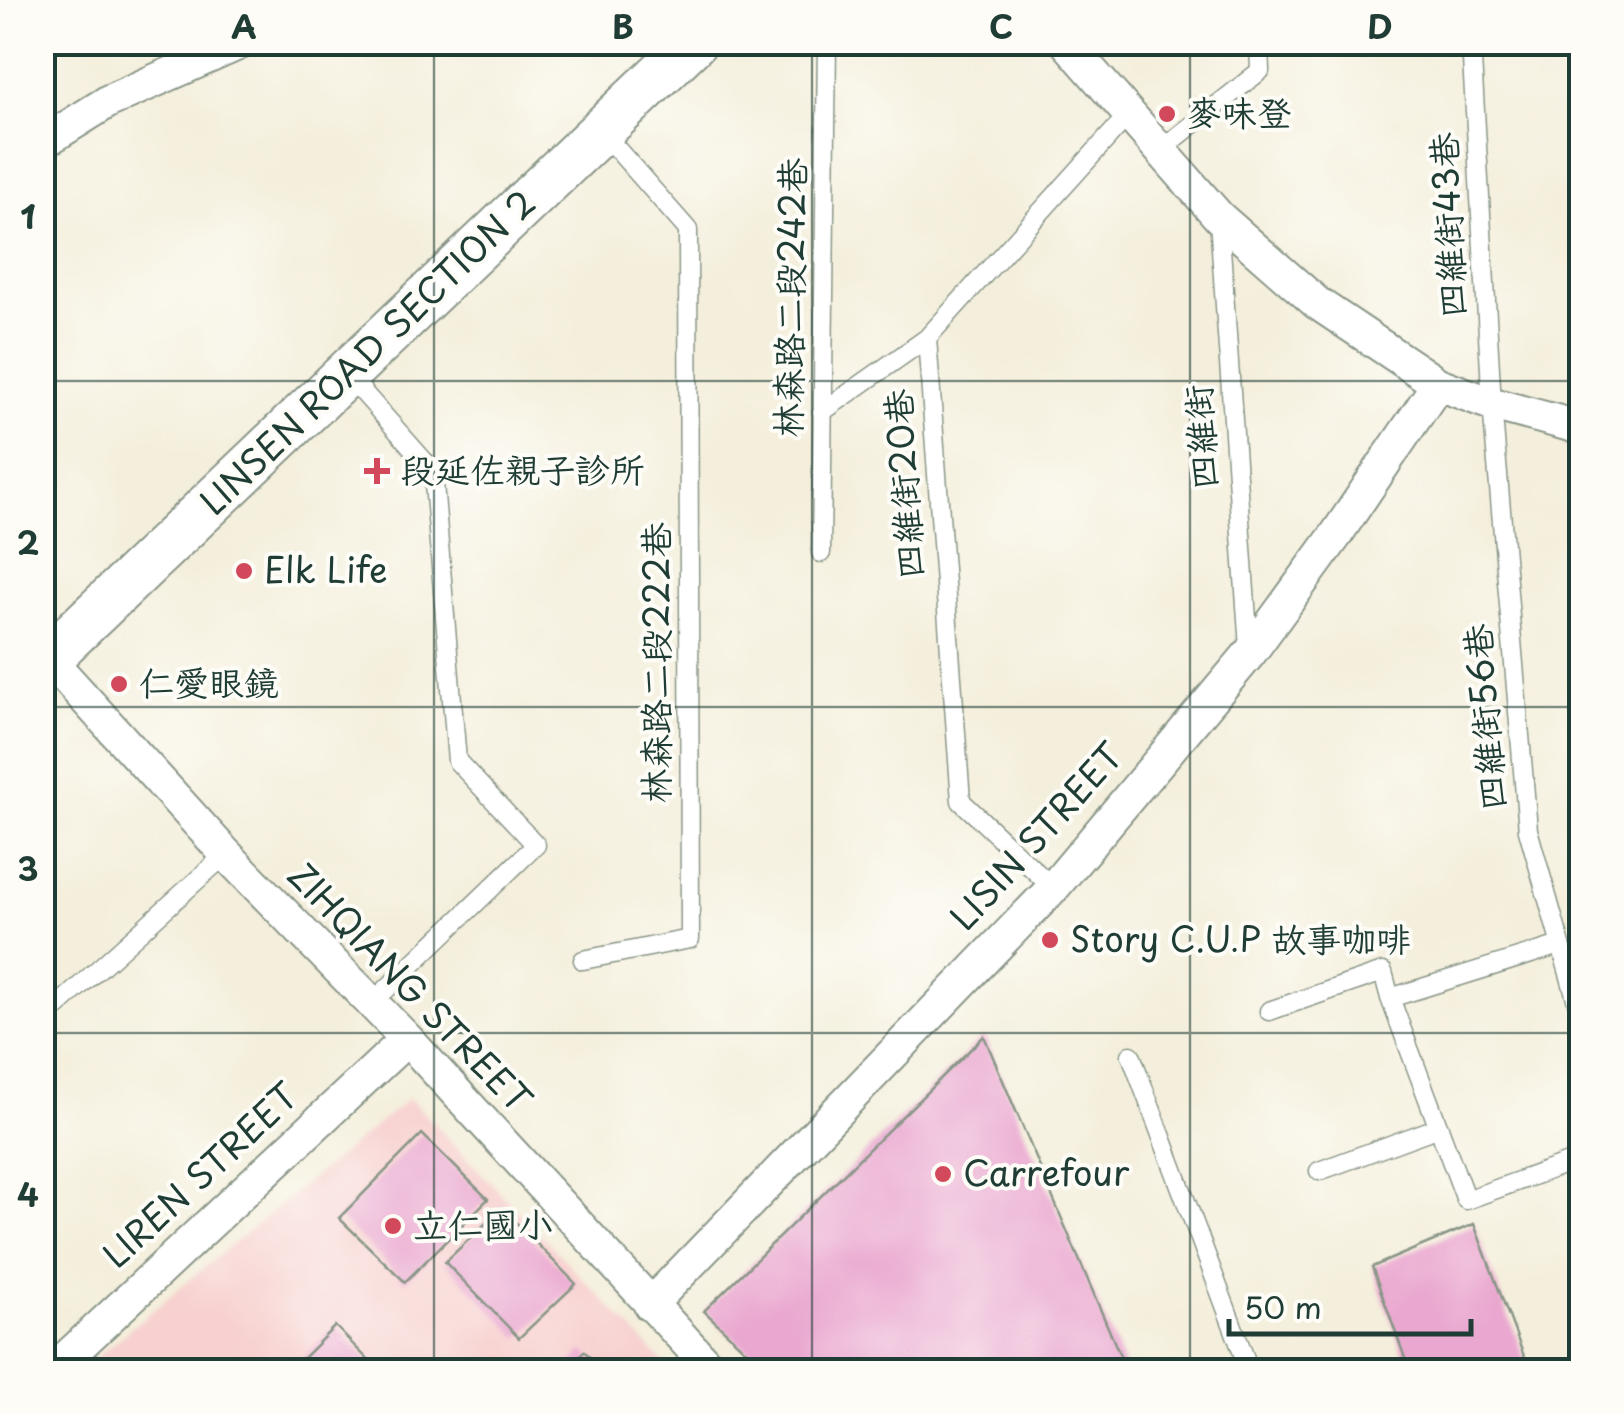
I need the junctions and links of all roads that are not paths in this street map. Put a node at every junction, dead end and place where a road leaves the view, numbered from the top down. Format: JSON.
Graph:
{"nodes":[{"id":1,"x":242,"y":42,"type":"edge"},
{"id":2,"x":828,"y":42,"type":"edge"},
{"id":3,"x":1066,"y":42,"type":"edge"},
{"id":4,"x":1259,"y":42,"type":"edge"},
{"id":5,"x":1470,"y":42,"type":"edge"},
{"id":6,"x":670,"y":51,"type":"edge"},
{"id":7,"x":1130,"y":113,"type":"junction"},
{"id":8,"x":601,"y":131,"type":"junction"},
{"id":9,"x":42,"y":143,"type":"edge"},
{"id":10,"x":1162,"y":148,"type":"junction"},
{"id":11,"x":1219,"y":217,"type":"junction"},
{"id":12,"x":928,"y":338,"type":"junction"},
{"id":13,"x":346,"y":373,"type":"junction"},
{"id":14,"x":1438,"y":384,"type":"junction"},
{"id":15,"x":1492,"y":404,"type":"junction"},
{"id":16,"x":822,"y":412,"type":"junction"},
{"id":17,"x":1582,"y":428,"type":"edge"},
{"id":18,"x":821,"y":554,"type":"dead end"},
{"id":19,"x":1250,"y":654,"type":"junction"},
{"id":20,"x":46,"y":661,"type":"edge"},
{"id":21,"x":226,"y":854,"type":"junction"},
{"id":22,"x":1052,"y":888,"type":"junction"},
{"id":23,"x":1560,"y":944,"type":"junction"},
{"id":24,"x":584,"y":960,"type":"dead end"},
{"id":25,"x":1390,"y":998,"type":"junction"},
{"id":26,"x":371,"y":1004,"type":"junction"},
{"id":27,"x":1270,"y":1011,"type":"dead end"},
{"id":28,"x":1582,"y":1019,"type":"edge"},
{"id":29,"x":42,"y":1020,"type":"edge"},
{"id":30,"x":407,"y":1039,"type":"junction"},
{"id":31,"x":1132,"y":1055,"type":"dead end"},
{"id":32,"x":1439,"y":1127,"type":"junction"},
{"id":33,"x":1582,"y":1158,"type":"edge"},
{"id":34,"x":1320,"y":1171,"type":"dead end"},
{"id":35,"x":650,"y":1305,"type":"junction"},
{"id":36,"x":46,"y":1370,"type":"edge"},
{"id":37,"x":714,"y":1372,"type":"edge"},
{"id":38,"x":1250,"y":1372,"type":"edge"}],
"edges":[{"from":1,"to":9,"type":"street"},
{"from":2,"to":16,"type":"lane","name":"林森路二段242巷"},
{"from":3,"to":7,"type":"street"},
{"from":4,"to":10,"type":"lane"},
{"from":5,"to":15,"type":"lane","name":"四維街43巷"},
{"from":6,"to":8,"type":"main road","name":"LINSEN ROAD SECTION 2"},
{"from":7,"to":10,"type":"street"},
{"from":7,"to":12,"type":"lane","name":"四維街20巷"},
{"from":8,"to":13,"type":"main road","name":"LINSEN ROAD SECTION 2"},
{"from":8,"to":24,"type":"lane","name":"林森路二段222巷"},
{"from":10,"to":11,"type":"street"},
{"from":11,"to":14,"type":"street"},
{"from":11,"to":19,"type":"lane","name":"四維街"},
{"from":12,"to":16,"type":"lane"},
{"from":12,"to":22,"type":"lane","name":"四維街20巷"},
{"from":13,"to":20,"type":"main road","name":"LINSEN ROAD SECTION 2"},
{"from":13,"to":26,"type":"lane"},
{"from":14,"to":15,"type":"street"},
{"from":14,"to":19,"type":"street","name":"LISIN STREET"},
{"from":15,"to":17,"type":"street"},
{"from":15,"to":23,"type":"lane","name":"四維街56巷"},
{"from":16,"to":18,"type":"lane","name":"林森路二段242巷"},
{"from":19,"to":22,"type":"street","name":"LISIN STREET"},
{"from":20,"to":21,"type":"street","name":"ZIHQIANG STREET"},
{"from":21,"to":26,"type":"street","name":"ZIHQIANG STREET"},
{"from":21,"to":29,"type":"lane"},
{"from":22,"to":35,"type":"street","name":"LISIN STREET"},
{"from":23,"to":25,"type":"lane"},
{"from":23,"to":28,"type":"lane","name":"四維街56巷"},
{"from":25,"to":27,"type":"lane"},
{"from":25,"to":32,"type":"lane"},
{"from":26,"to":30,"type":"street","name":"ZIHQIANG STREET"},
{"from":30,"to":35,"type":"street","name":"ZIHQIANG STREET"},
{"from":30,"to":36,"type":"street","name":"LIREN STREET"},
{"from":31,"to":38,"type":"lane"},
{"from":32,"to":33,"type":"lane"},
{"from":32,"to":34,"type":"lane"},
{"from":35,"to":37,"type":"street","name":"ZIHQIANG STREET"}]}
